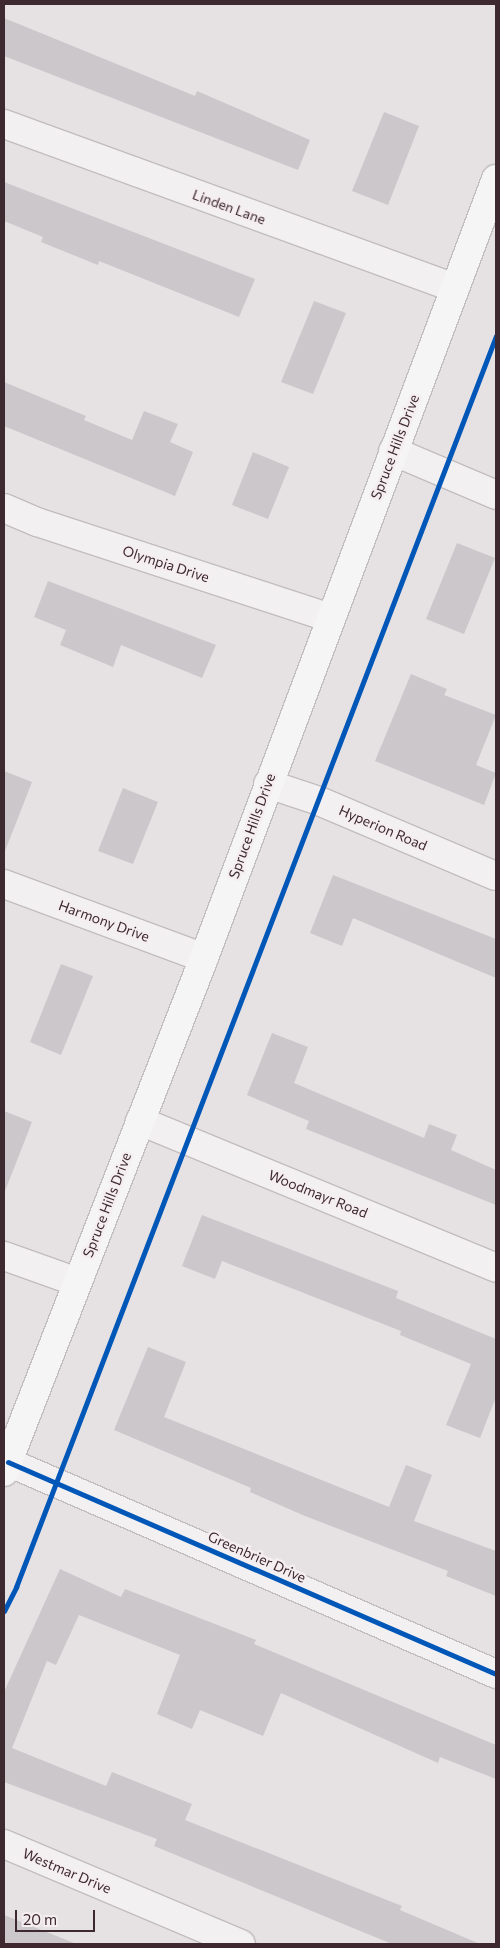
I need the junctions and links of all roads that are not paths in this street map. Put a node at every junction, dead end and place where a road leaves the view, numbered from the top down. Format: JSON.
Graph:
{"nodes":[{"id":1,"x":4,"y":124,"type":"edge"},
{"id":2,"x":496,"y":179,"type":"edge"},
{"id":3,"x":455,"y":288,"type":"junction"},
{"id":4,"x":393,"y":451,"type":"junction"},
{"id":5,"x":496,"y":495,"type":"edge"},
{"id":6,"x":4,"y":508,"type":"edge"},
{"id":7,"x":330,"y":618,"type":"junction"},
{"id":8,"x":268,"y":784,"type":"junction"},
{"id":9,"x":496,"y":876,"type":"edge"},
{"id":10,"x":4,"y":884,"type":"edge"},
{"id":11,"x":204,"y":958,"type":"junction"},
{"id":12,"x":140,"y":1121,"type":"junction"},
{"id":13,"x":4,"y":1256,"type":"edge"},
{"id":14,"x":496,"y":1268,"type":"edge"},
{"id":15,"x":77,"y":1282,"type":"junction"},
{"id":16,"x":6,"y":1467,"type":"edge"},
{"id":17,"x":496,"y":1674,"type":"edge"},
{"id":18,"x":4,"y":1844,"type":"edge"},
{"id":19,"x":241,"y":1944,"type":"edge"}],
"edges":[{"from":1,"to":3,"type":"street","name":"Linden Lane"},
{"from":2,"to":3,"type":"main road","name":"Spruce Hills Drive"},
{"from":3,"to":4,"type":"main road","name":"Spruce Hills Drive"},
{"from":4,"to":5,"type":"street"},
{"from":4,"to":7,"type":"main road","name":"Spruce Hills Drive"},
{"from":6,"to":7,"type":"street","name":"Olympia Drive"},
{"from":7,"to":8,"type":"main road","name":"Spruce Hills Drive"},
{"from":8,"to":9,"type":"street","name":"Hyperion Road"},
{"from":8,"to":11,"type":"main road","name":"Spruce Hills Drive"},
{"from":10,"to":11,"type":"street","name":"Harmony Drive"},
{"from":11,"to":12,"type":"main road","name":"Spruce Hills Drive"},
{"from":12,"to":14,"type":"street","name":"Woodmayr Road"},
{"from":12,"to":15,"type":"main road","name":"Spruce Hills Drive"},
{"from":13,"to":15,"type":"street"},
{"from":15,"to":16,"type":"main road","name":"Spruce Hills Drive"},
{"from":16,"to":17,"type":"street","name":"Greenbrier Drive"},
{"from":18,"to":19,"type":"street","name":"Westmar Drive"}]}
